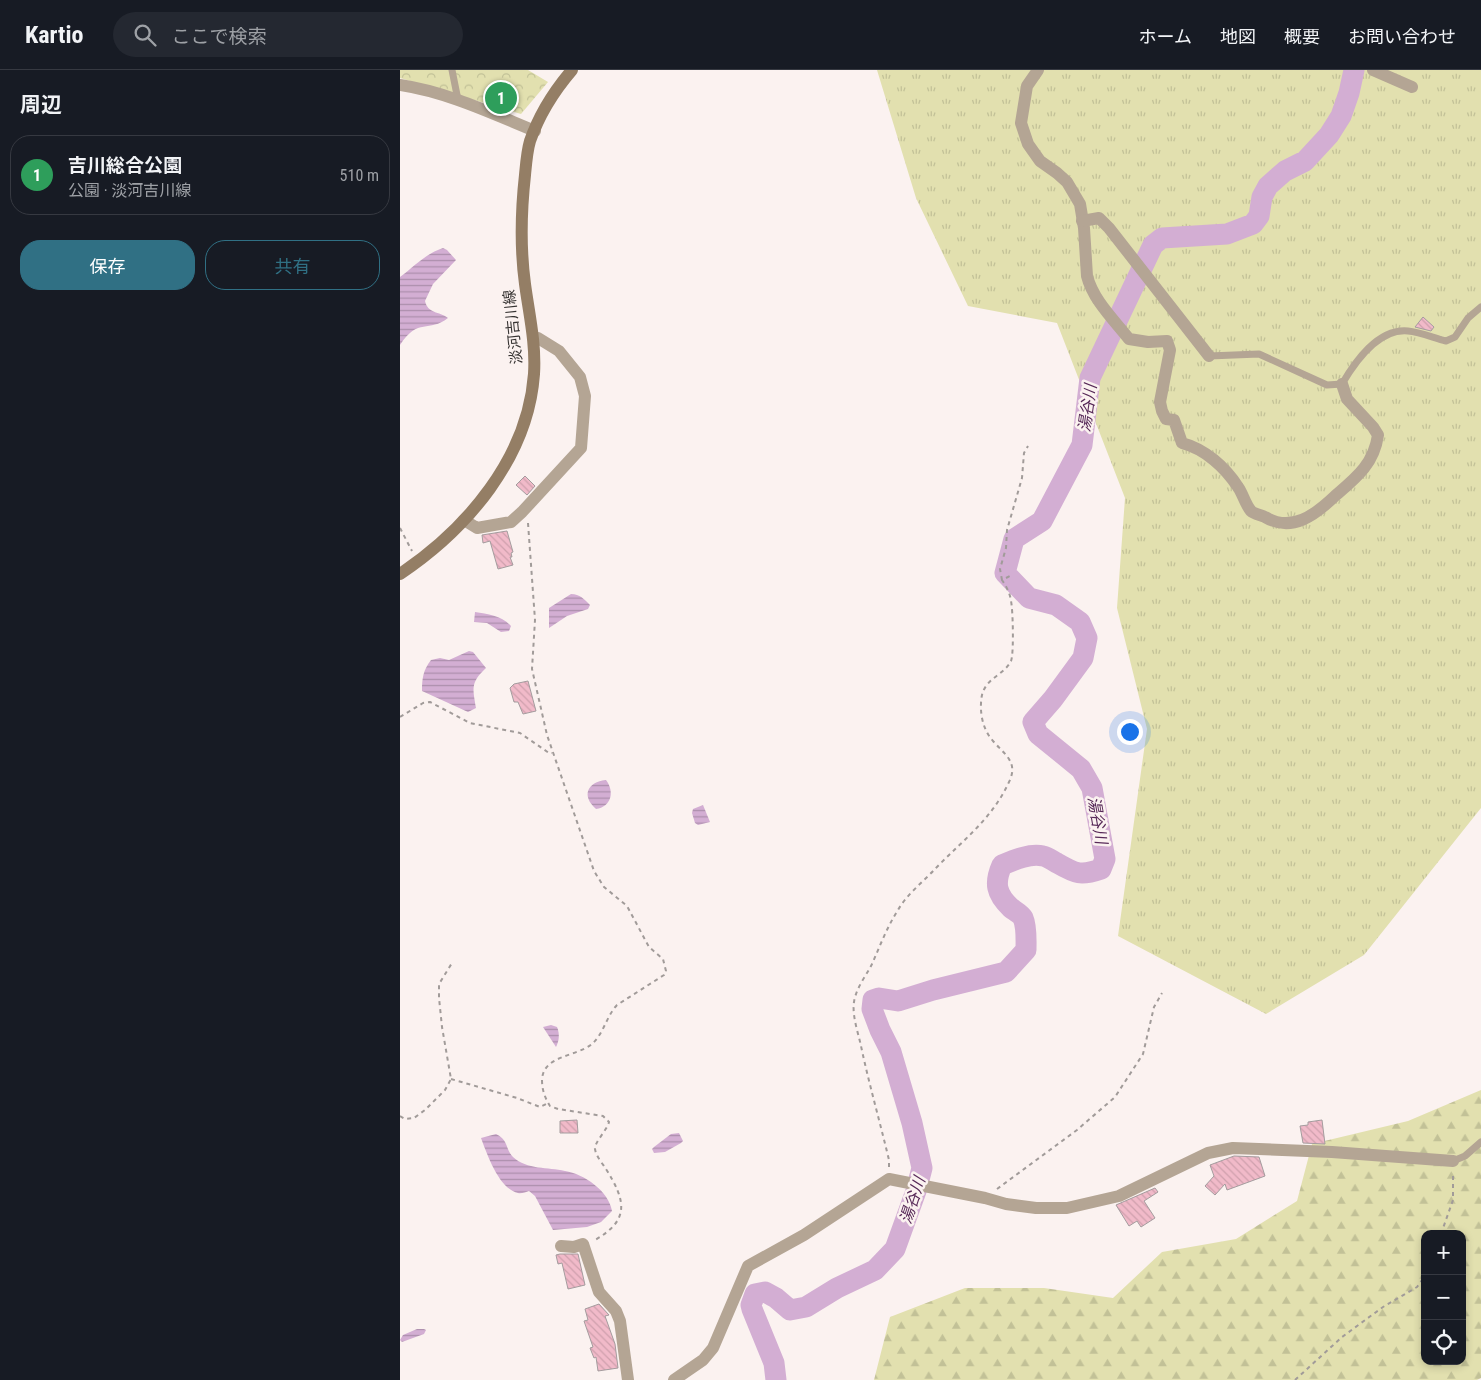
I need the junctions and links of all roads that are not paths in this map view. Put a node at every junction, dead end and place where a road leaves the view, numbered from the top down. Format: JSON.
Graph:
{"nodes":[{"id":1,"x":452,"y":70,"type":"edge"},
{"id":2,"x":572,"y":70,"type":"edge"},
{"id":3,"x":1038,"y":70,"type":"edge"},
{"id":4,"x":1373,"y":70,"type":"edge"},
{"id":5,"x":400,"y":85,"type":"edge"},
{"id":6,"x":1412,"y":87,"type":"dead end"},
{"id":7,"x":458,"y":100,"type":"junction"},
{"id":8,"x":534,"y":131,"type":"junction"},
{"id":9,"x":1082,"y":221,"type":"junction"},
{"id":10,"x":1481,"y":307,"type":"edge"},
{"id":11,"x":533,"y":338,"type":"junction"},
{"id":12,"x":1208,"y":356,"type":"joint"},
{"id":13,"x":1342,"y":384,"type":"junction"},
{"id":14,"x":464,"y":520,"type":"junction"},
{"id":15,"x":400,"y":574,"type":"edge"},
{"id":16,"x":1481,"y":1142,"type":"edge"},
{"id":17,"x":1453,"y":1160,"type":"joint"},
{"id":18,"x":561,"y":1246,"type":"dead end"},
{"id":19,"x":628,"y":1380,"type":"edge"},
{"id":20,"x":674,"y":1380,"type":"edge"}],
"edges":[{"from":1,"to":7,"type":"lane"},
{"from":2,"to":8,"type":"main road","name":"淡河吉川線"},
{"from":3,"to":9,"type":"street"},
{"from":4,"to":6,"type":"street"},
{"from":5,"to":7,"type":"street"},
{"from":7,"to":8,"type":"street"},
{"from":8,"to":11,"type":"main road","name":"淡河吉川線"},
{"from":9,"to":12,"type":"street"},
{"from":9,"to":13,"type":"street"},
{"from":10,"to":13,"type":"lane"},
{"from":11,"to":14,"type":"main road","name":"淡河吉川線"},
{"from":11,"to":14,"type":"street"},
{"from":12,"to":13,"type":"lane"},
{"from":14,"to":15,"type":"main road","name":"淡河吉川線"},
{"from":16,"to":17,"type":"lane"},
{"from":17,"to":20,"type":"street"},
{"from":18,"to":19,"type":"street"}]}
